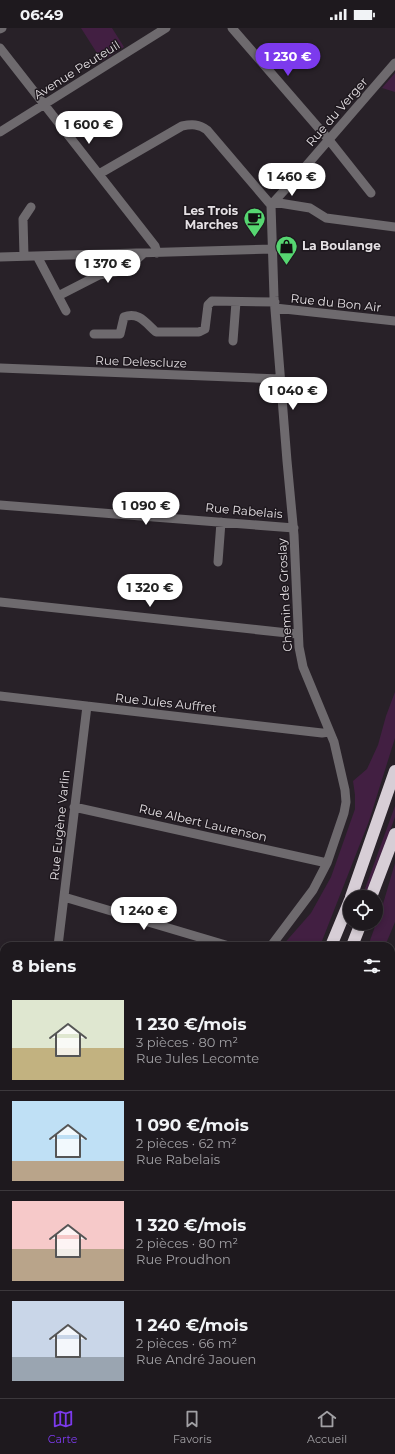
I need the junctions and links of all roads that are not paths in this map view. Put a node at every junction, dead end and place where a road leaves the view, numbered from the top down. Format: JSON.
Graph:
{"nodes":[{"id":1,"x":166,"y":28,"type":"edge"},
{"id":2,"x":232,"y":28,"type":"edge"},
{"id":3,"x":0,"y":48,"type":"edge"},
{"id":4,"x":395,"y":64,"type":"edge"},
{"id":5,"x":44,"y":104,"type":"junction"},
{"id":6,"x":0,"y":132,"type":"edge"},
{"id":7,"x":329,"y":140,"type":"junction"},
{"id":8,"x":99,"y":174,"type":"junction"},
{"id":9,"x":371,"y":193,"type":"dead end"},
{"id":10,"x":272,"y":204,"type":"junction"},
{"id":11,"x":31,"y":207,"type":"dead end"},
{"id":12,"x":395,"y":227,"type":"edge"},
{"id":13,"x":272,"y":249,"type":"junction"},
{"id":14,"x":157,"y":252,"type":"junction"},
{"id":15,"x":144,"y":253,"type":"junction"},
{"id":16,"x":24,"y":256,"type":"junction"},
{"id":17,"x":37,"y":256,"type":"junction"},
{"id":18,"x":0,"y":257,"type":"edge"},
{"id":19,"x":58,"y":296,"type":"junction"},
{"id":20,"x":236,"y":302,"type":"junction"},
{"id":21,"x":275,"y":305,"type":"junction"},
{"id":22,"x":66,"y":311,"type":"dead end"},
{"id":23,"x":395,"y":321,"type":"edge"},
{"id":24,"x":94,"y":334,"type":"dead end"},
{"id":25,"x":233,"y":341,"type":"dead end"},
{"id":26,"x":0,"y":368,"type":"edge"},
{"id":27,"x":280,"y":379,"type":"junction"},
{"id":28,"x":0,"y":505,"type":"edge"},
{"id":29,"x":221,"y":522,"type":"junction"},
{"id":30,"x":294,"y":528,"type":"junction"},
{"id":31,"x":218,"y":562,"type":"dead end"},
{"id":32,"x":0,"y":602,"type":"edge"},
{"id":33,"x":297,"y":634,"type":"junction"},
{"id":34,"x":0,"y":696,"type":"edge"},
{"id":35,"x":87,"y":706,"type":"junction"},
{"id":36,"x":329,"y":732,"type":"junction"},
{"id":37,"x":395,"y":771,"type":"edge"},
{"id":38,"x":74,"y":807,"type":"junction"},
{"id":39,"x":395,"y":834,"type":"edge"},
{"id":40,"x":327,"y":863,"type":"junction"},
{"id":41,"x":353,"y":890,"type":"edge"},
{"id":42,"x":374,"y":890,"type":"edge"},
{"id":43,"x":64,"y":897,"type":"junction"},
{"id":44,"x":343,"y":916,"type":"edge"},
{"id":45,"x":358,"y":930,"type":"edge"},
{"id":46,"x":58,"y":942,"type":"edge"},
{"id":47,"x":216,"y":942,"type":"edge"},
{"id":48,"x":274,"y":942,"type":"edge"},
{"id":49,"x":333,"y":942,"type":"edge"},
{"id":50,"x":354,"y":942,"type":"edge"}],
"edges":[{"from":1,"to":5,"type":"street","name":"Avenue Peuteuil"},
{"from":2,"to":7,"type":"street"},
{"from":3,"to":5,"type":"street"},
{"from":4,"to":7,"type":"street","name":"Rue du Verger"},
{"from":5,"to":6,"type":"street","name":"Avenue Peuteuil"},
{"from":5,"to":8,"type":"street"},
{"from":7,"to":9,"type":"street"},
{"from":7,"to":10,"type":"street","name":"Rue du Verger"},
{"from":8,"to":10,"type":"street"},
{"from":8,"to":14,"type":"street"},
{"from":10,"to":12,"type":"street"},
{"from":10,"to":13,"type":"street","name":"Chemin de Groslay"},
{"from":11,"to":16,"type":"street"},
{"from":13,"to":14,"type":"street"},
{"from":13,"to":21,"type":"street","name":"Chemin de Groslay"},
{"from":14,"to":15,"type":"street"},
{"from":15,"to":17,"type":"street"},
{"from":15,"to":19,"type":"street"},
{"from":16,"to":17,"type":"street"},
{"from":16,"to":18,"type":"street"},
{"from":17,"to":19,"type":"street"},
{"from":19,"to":22,"type":"street"},
{"from":20,"to":21,"type":"street","name":"Rue du Bon Air"},
{"from":20,"to":24,"type":"street","name":"Rue du Bon Air"},
{"from":20,"to":25,"type":"street"},
{"from":21,"to":23,"type":"street","name":"Rue du Bon Air"},
{"from":21,"to":27,"type":"street","name":"Chemin de Groslay"},
{"from":26,"to":27,"type":"street","name":"Rue Delescluze"},
{"from":27,"to":30,"type":"street","name":"Chemin de Groslay"},
{"from":28,"to":29,"type":"street","name":"Rue Rabelais"},
{"from":29,"to":30,"type":"street","name":"Rue Rabelais"},
{"from":29,"to":31,"type":"street"},
{"from":30,"to":33,"type":"street","name":"Chemin de Groslay"},
{"from":32,"to":33,"type":"street"},
{"from":33,"to":36,"type":"street","name":"Chemin de Groslay"},
{"from":34,"to":35,"type":"street","name":"Rue Jules Auffret"},
{"from":35,"to":36,"type":"street","name":"Rue Jules Auffret"},
{"from":35,"to":38,"type":"street","name":"Rue Eugène Varlin"},
{"from":36,"to":40,"type":"street","name":"Chemin de Groslay"},
{"from":37,"to":41,"type":"highway"},
{"from":38,"to":40,"type":"street","name":"Rue Albert Laurenson"},
{"from":38,"to":43,"type":"street","name":"Rue Eugène Varlin"},
{"from":39,"to":42,"type":"highway"},
{"from":40,"to":48,"type":"street","name":"Chemin de Groslay"},
{"from":43,"to":46,"type":"street","name":"Rue Eugène Varlin"},
{"from":43,"to":47,"type":"street"},
{"from":44,"to":49,"type":"highway"},
{"from":45,"to":50,"type":"highway"}]}
